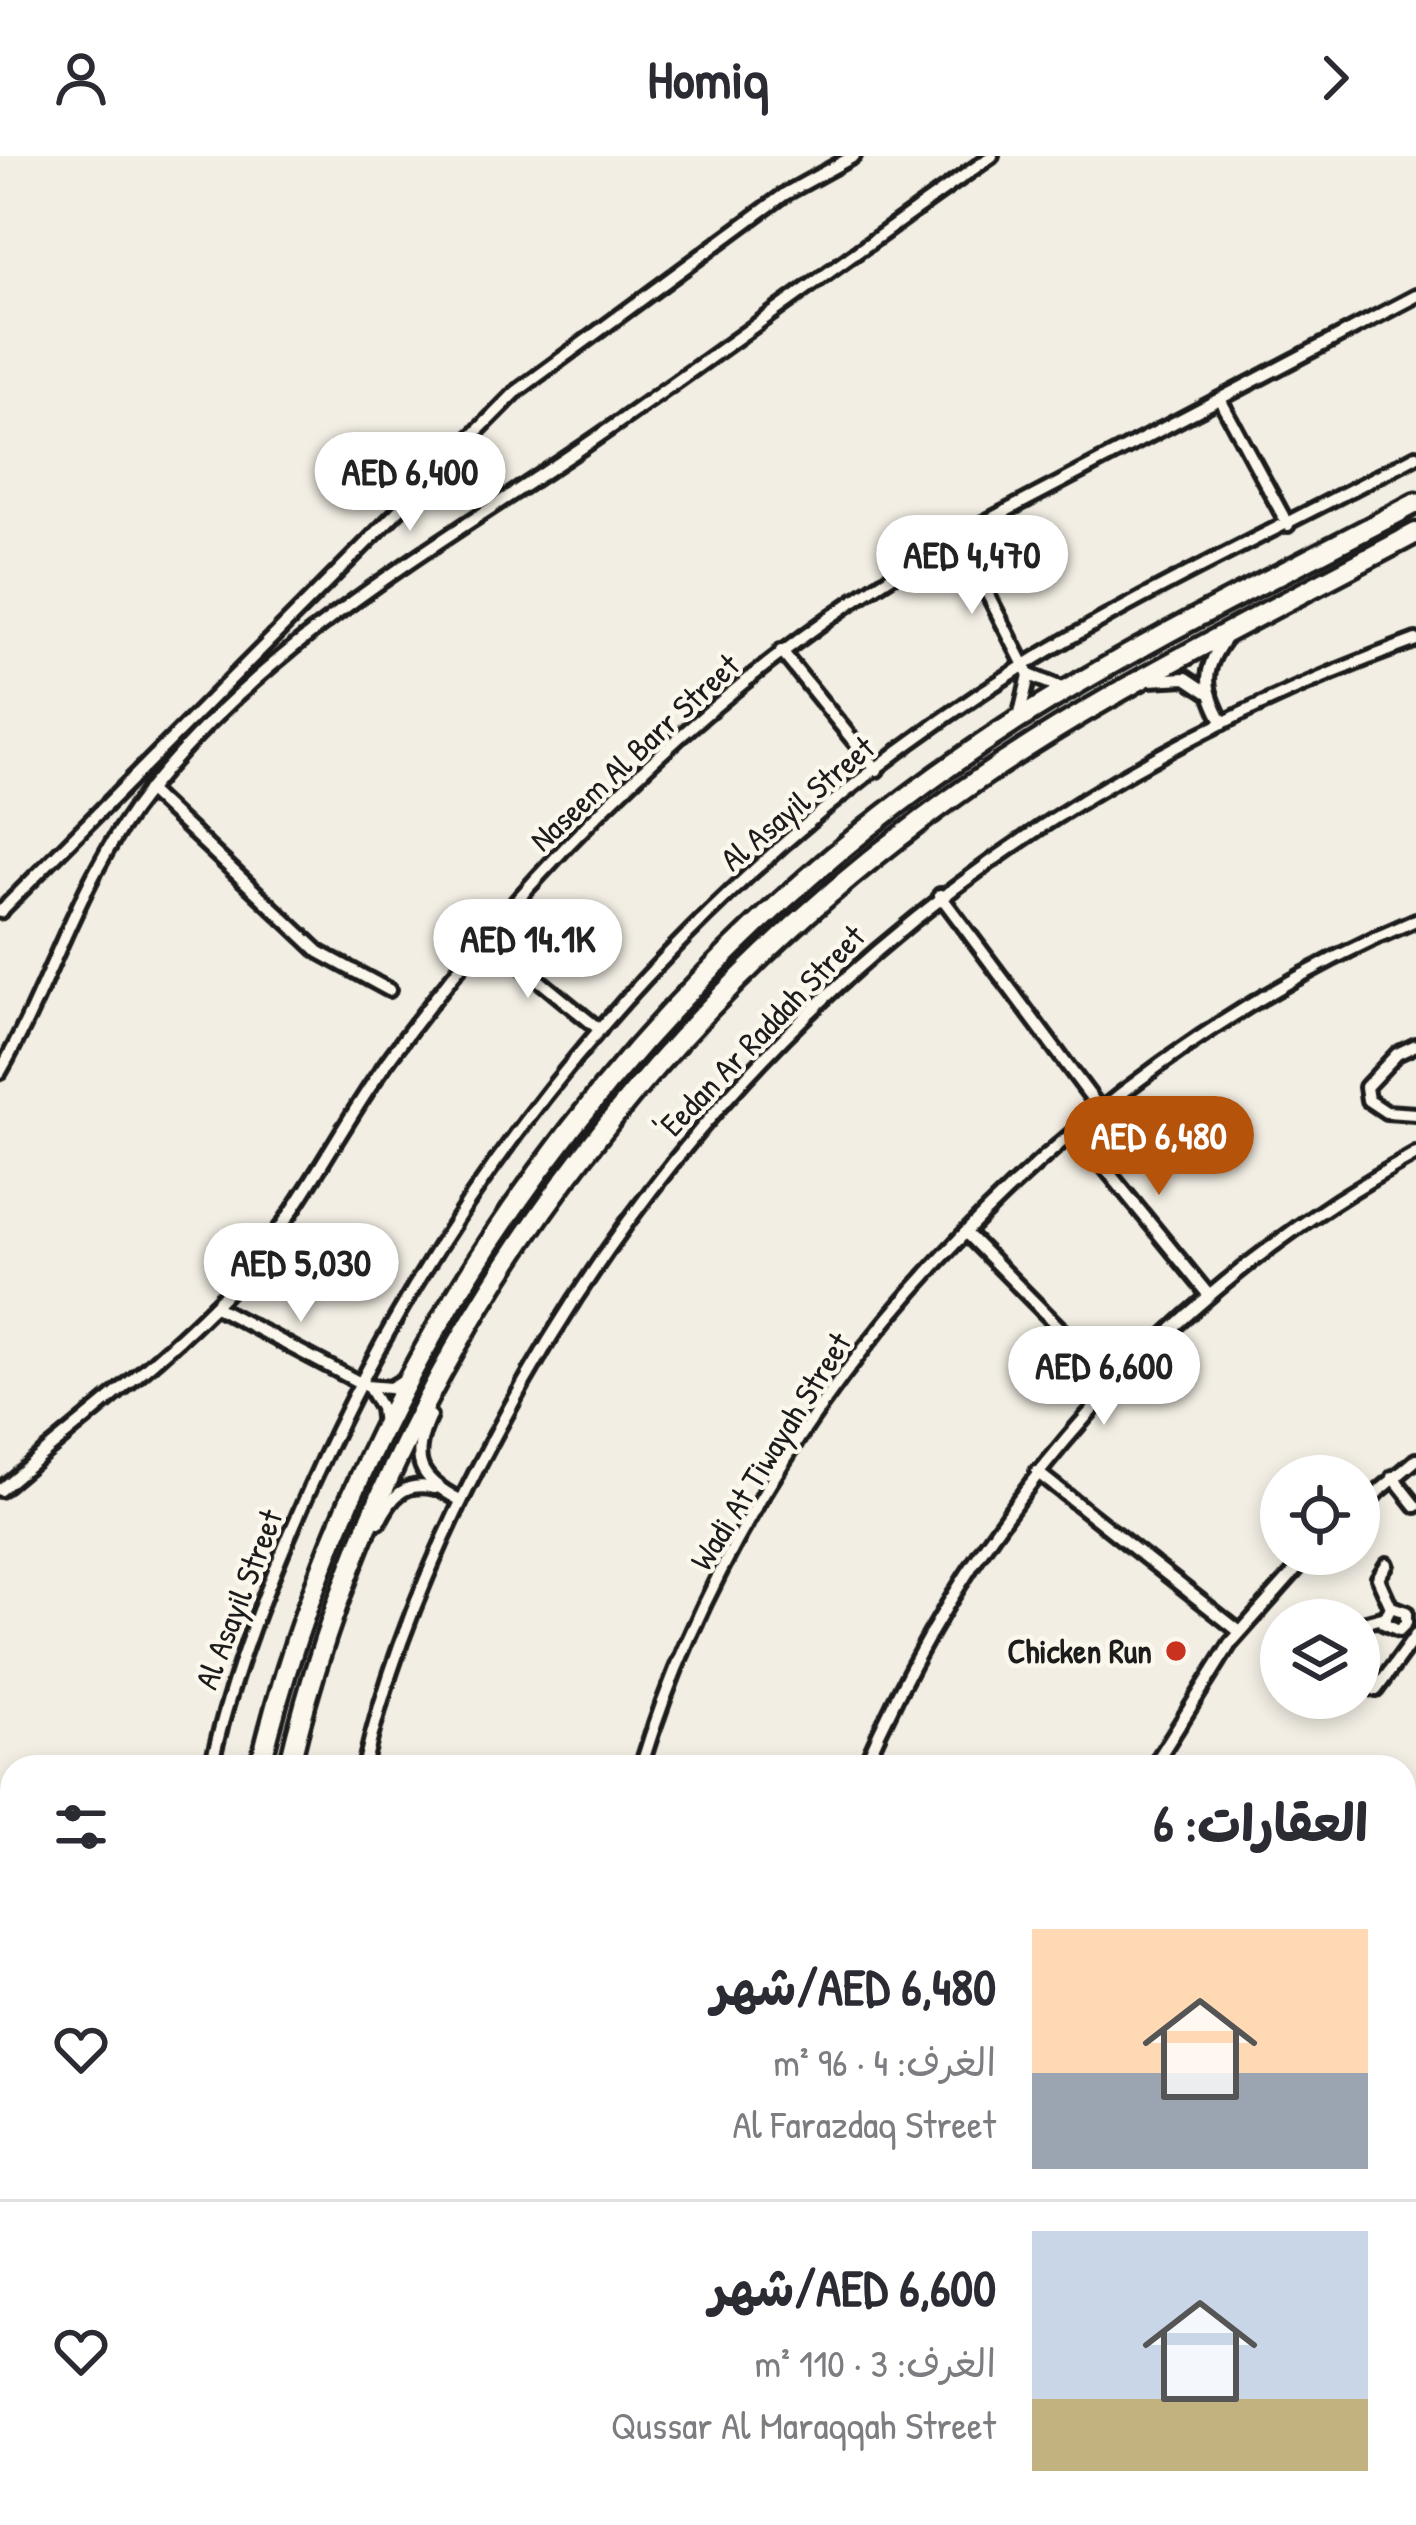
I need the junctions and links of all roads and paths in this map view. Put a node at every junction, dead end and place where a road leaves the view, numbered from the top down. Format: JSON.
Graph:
{"nodes":[{"id":1,"x":854,"y":156,"type":"edge"},
{"id":2,"x":992,"y":156,"type":"edge"},
{"id":3,"x":1416,"y":296,"type":"edge"},
{"id":4,"x":1220,"y":399,"type":"junction"},
{"id":5,"x":1416,"y":456,"type":"edge"},
{"id":6,"x":1416,"y":503,"type":"edge"},
{"id":7,"x":1288,"y":525,"type":"junction"},
{"id":8,"x":1416,"y":533,"type":"edge"},
{"id":9,"x":958,"y":536,"type":"junction"},
{"id":10,"x":1230,"y":632,"type":"junction"},
{"id":11,"x":1416,"y":640,"type":"edge"},
{"id":12,"x":782,"y":651,"type":"junction"},
{"id":13,"x":1026,"y":670,"type":"junction"},
{"id":14,"x":1136,"y":682,"type":"junction"},
{"id":15,"x":1069,"y":689,"type":"junction"},
{"id":16,"x":1207,"y":692,"type":"junction"},
{"id":17,"x":1018,"y":721,"type":"junction"},
{"id":18,"x":1223,"y":723,"type":"junction"},
{"id":19,"x":877,"y":770,"type":"junction"},
{"id":20,"x":148,"y":790,"type":"junction"},
{"id":21,"x":940,"y":895,"type":"junction"},
{"id":22,"x":0,"y":912,"type":"edge"},
{"id":23,"x":1416,"y":920,"type":"edge"},
{"id":24,"x":485,"y":936,"type":"junction"},
{"id":25,"x":388,"y":990,"type":"dead end"},
{"id":26,"x":600,"y":1030,"type":"junction"},
{"id":27,"x":1416,"y":1045,"type":"edge"},
{"id":28,"x":0,"y":1072,"type":"edge"},
{"id":29,"x":1100,"y":1109,"type":"junction"},
{"id":30,"x":1416,"y":1114,"type":"edge"},
{"id":31,"x":1076,"y":1131,"type":"junction"},
{"id":32,"x":1416,"y":1154,"type":"edge"},
{"id":33,"x":966,"y":1233,"type":"junction"},
{"id":34,"x":1208,"y":1294,"type":"junction"},
{"id":35,"x":214,"y":1306,"type":"junction"},
{"id":36,"x":446,"y":1367,"type":"junction"},
{"id":37,"x":410,"y":1376,"type":"junction"},
{"id":38,"x":1114,"y":1383,"type":"junction"},
{"id":39,"x":364,"y":1384,"type":"junction"},
{"id":40,"x":383,"y":1426,"type":"junction"},
{"id":41,"x":1416,"y":1460,"type":"edge"},
{"id":42,"x":1037,"y":1472,"type":"junction"},
{"id":43,"x":1394,"y":1477,"type":"junction"},
{"id":44,"x":435,"y":1488,"type":"junction"},
{"id":45,"x":1380,"y":1489,"type":"edge"},
{"id":46,"x":0,"y":1490,"type":"edge"},
{"id":47,"x":460,"y":1500,"type":"junction"},
{"id":48,"x":1416,"y":1506,"type":"edge"},
{"id":49,"x":1388,"y":1564,"type":"dead end"},
{"id":50,"x":1291,"y":1575,"type":"edge"},
{"id":51,"x":337,"y":1598,"type":"junction"},
{"id":52,"x":1416,"y":1600,"type":"edge"},
{"id":53,"x":1405,"y":1614,"type":"edge"},
{"id":54,"x":1382,"y":1618,"type":"joint"},
{"id":55,"x":1240,"y":1632,"type":"junction"},
{"id":56,"x":1416,"y":1635,"type":"edge"},
{"id":57,"x":1380,"y":1684,"type":"edge"},
{"id":58,"x":214,"y":1755,"type":"edge"},
{"id":59,"x":264,"y":1755,"type":"edge"},
{"id":60,"x":292,"y":1755,"type":"edge"},
{"id":61,"x":368,"y":1755,"type":"edge"},
{"id":62,"x":644,"y":1755,"type":"edge"},
{"id":63,"x":870,"y":1755,"type":"edge"},
{"id":64,"x":1159,"y":1755,"type":"edge"}],
"edges":[{"from":1,"to":22,"type":"street"},
{"from":2,"to":20,"type":"street"},
{"from":3,"to":4,"type":"street","name":"Naseem Al Barr Street"},
{"from":4,"to":7,"type":"street"},
{"from":4,"to":9,"type":"street","name":"Naseem Al Barr Street"},
{"from":5,"to":7,"type":"street","name":"Al Asayil Street"},
{"from":6,"to":15,"type":"main road"},
{"from":7,"to":13,"type":"street","name":"Al Asayil Street"},
{"from":8,"to":10,"type":"main road"},
{"from":9,"to":12,"type":"street","name":"Naseem Al Barr Street"},
{"from":9,"to":13,"type":"street"},
{"from":10,"to":14,"type":"main road"},
{"from":10,"to":16,"type":"street"},
{"from":11,"to":18,"type":"street","name":"'Eedan Ar Raddah Street"},
{"from":12,"to":19,"type":"street"},
{"from":12,"to":24,"type":"street","name":"Naseem Al Barr Street"},
{"from":13,"to":15,"type":"street"},
{"from":13,"to":17,"type":"street"},
{"from":13,"to":19,"type":"street","name":"Al Asayil Street"},
{"from":14,"to":16,"type":"street"},
{"from":14,"to":36,"type":"main road"},
{"from":15,"to":17,"type":"main road"},
{"from":16,"to":18,"type":"street"},
{"from":17,"to":37,"type":"main road"},
{"from":18,"to":21,"type":"street","name":"'Eedan Ar Raddah Street"},
{"from":19,"to":26,"type":"street","name":"Al Asayil Street"},
{"from":20,"to":25,"type":"street"},
{"from":20,"to":28,"type":"street"},
{"from":21,"to":29,"type":"street"},
{"from":21,"to":47,"type":"street","name":"'Eedan Ar Raddah Street"},
{"from":23,"to":29,"type":"street","name":"Wadi At Tiwayah Street"},
{"from":24,"to":26,"type":"street"},
{"from":24,"to":35,"type":"street","name":"Naseem Al Barr Street"},
{"from":26,"to":39,"type":"street","name":"Al Asayil Street"},
{"from":27,"to":30,"type":"street"},
{"from":29,"to":31,"type":"street","name":"Wadi At Tiwayah Street"},
{"from":31,"to":33,"type":"street","name":"Wadi At Tiwayah Street"},
{"from":31,"to":34,"type":"street"},
{"from":32,"to":34,"type":"street"},
{"from":33,"to":38,"type":"street"},
{"from":33,"to":62,"type":"street","name":"Wadi At Tiwayah Street"},
{"from":34,"to":38,"type":"street"},
{"from":35,"to":39,"type":"street"},
{"from":35,"to":46,"type":"street","name":"Naseem Al Barr Street"},
{"from":36,"to":44,"type":"street"},
{"from":36,"to":51,"type":"main road"},
{"from":37,"to":39,"type":"street"},
{"from":37,"to":40,"type":"main road"},
{"from":38,"to":42,"type":"street"},
{"from":39,"to":40,"type":"street"},
{"from":39,"to":58,"type":"street","name":"Al Asayil Street"},
{"from":40,"to":59,"type":"main road"},
{"from":41,"to":43,"type":"street"},
{"from":42,"to":55,"type":"street"},
{"from":42,"to":63,"type":"street"},
{"from":43,"to":45,"type":"street"},
{"from":43,"to":48,"type":"street"},
{"from":44,"to":47,"type":"street"},
{"from":44,"to":51,"type":"street"},
{"from":47,"to":61,"type":"street","name":"'Eedan Ar Raddah Street"},
{"from":49,"to":53,"type":"street"},
{"from":50,"to":55,"type":"street"},
{"from":51,"to":60,"type":"main road"},
{"from":52,"to":53,"type":"street"},
{"from":53,"to":54,"type":"street"},
{"from":53,"to":54,"type":"street"},
{"from":55,"to":64,"type":"street"},
{"from":56,"to":57,"type":"street"}]}
